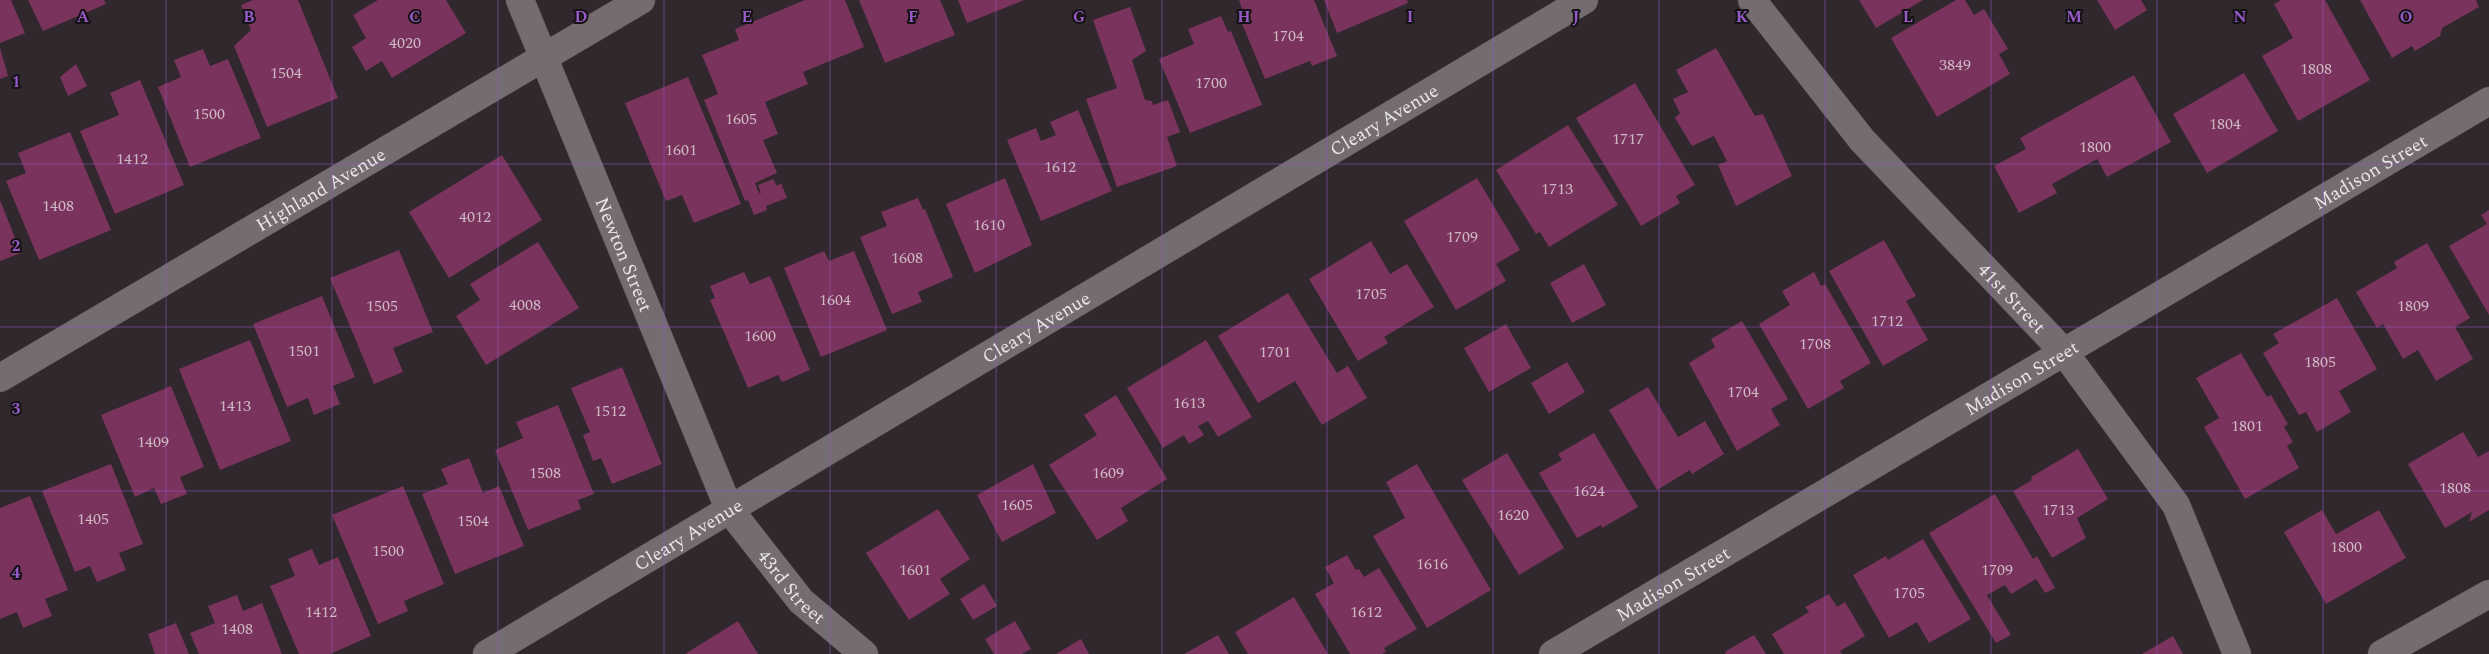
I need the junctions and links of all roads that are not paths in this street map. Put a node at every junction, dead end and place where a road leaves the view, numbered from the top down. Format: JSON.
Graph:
{"nodes":[{"id":1,"x":520,"y":0,"type":"edge"},
{"id":2,"x":641,"y":0,"type":"edge"},
{"id":3,"x":1584,"y":0,"type":"edge"},
{"id":4,"x":1752,"y":0,"type":"edge"},
{"id":5,"x":544,"y":58,"type":"junction"},
{"id":6,"x":2489,"y":101,"type":"edge"},
{"id":7,"x":2064,"y":352,"type":"junction"},
{"id":8,"x":0,"y":378,"type":"edge"},
{"id":9,"x":729,"y":509,"type":"junction"},
{"id":10,"x":2489,"y":594,"type":"edge"},
{"id":11,"x":487,"y":654,"type":"edge"},
{"id":12,"x":864,"y":654,"type":"edge"},
{"id":13,"x":1553,"y":654,"type":"edge"},
{"id":14,"x":2237,"y":654,"type":"edge"},
{"id":15,"x":2382,"y":654,"type":"edge"}],
"edges":[{"from":1,"to":5,"type":"street","name":"Newton Street"},
{"from":2,"to":5,"type":"street","name":"Highland Avenue"},
{"from":3,"to":9,"type":"street","name":"Cleary Avenue"},
{"from":4,"to":7,"type":"street","name":"41st Street"},
{"from":5,"to":8,"type":"street","name":"Highland Avenue"},
{"from":5,"to":9,"type":"street","name":"Newton Street"},
{"from":6,"to":7,"type":"street","name":"Madison Street"},
{"from":7,"to":13,"type":"street","name":"Madison Street"},
{"from":7,"to":14,"type":"street","name":"41st Street"},
{"from":9,"to":11,"type":"street","name":"Cleary Avenue"},
{"from":9,"to":12,"type":"street","name":"43rd Street"},
{"from":10,"to":15,"type":"street"}]}
